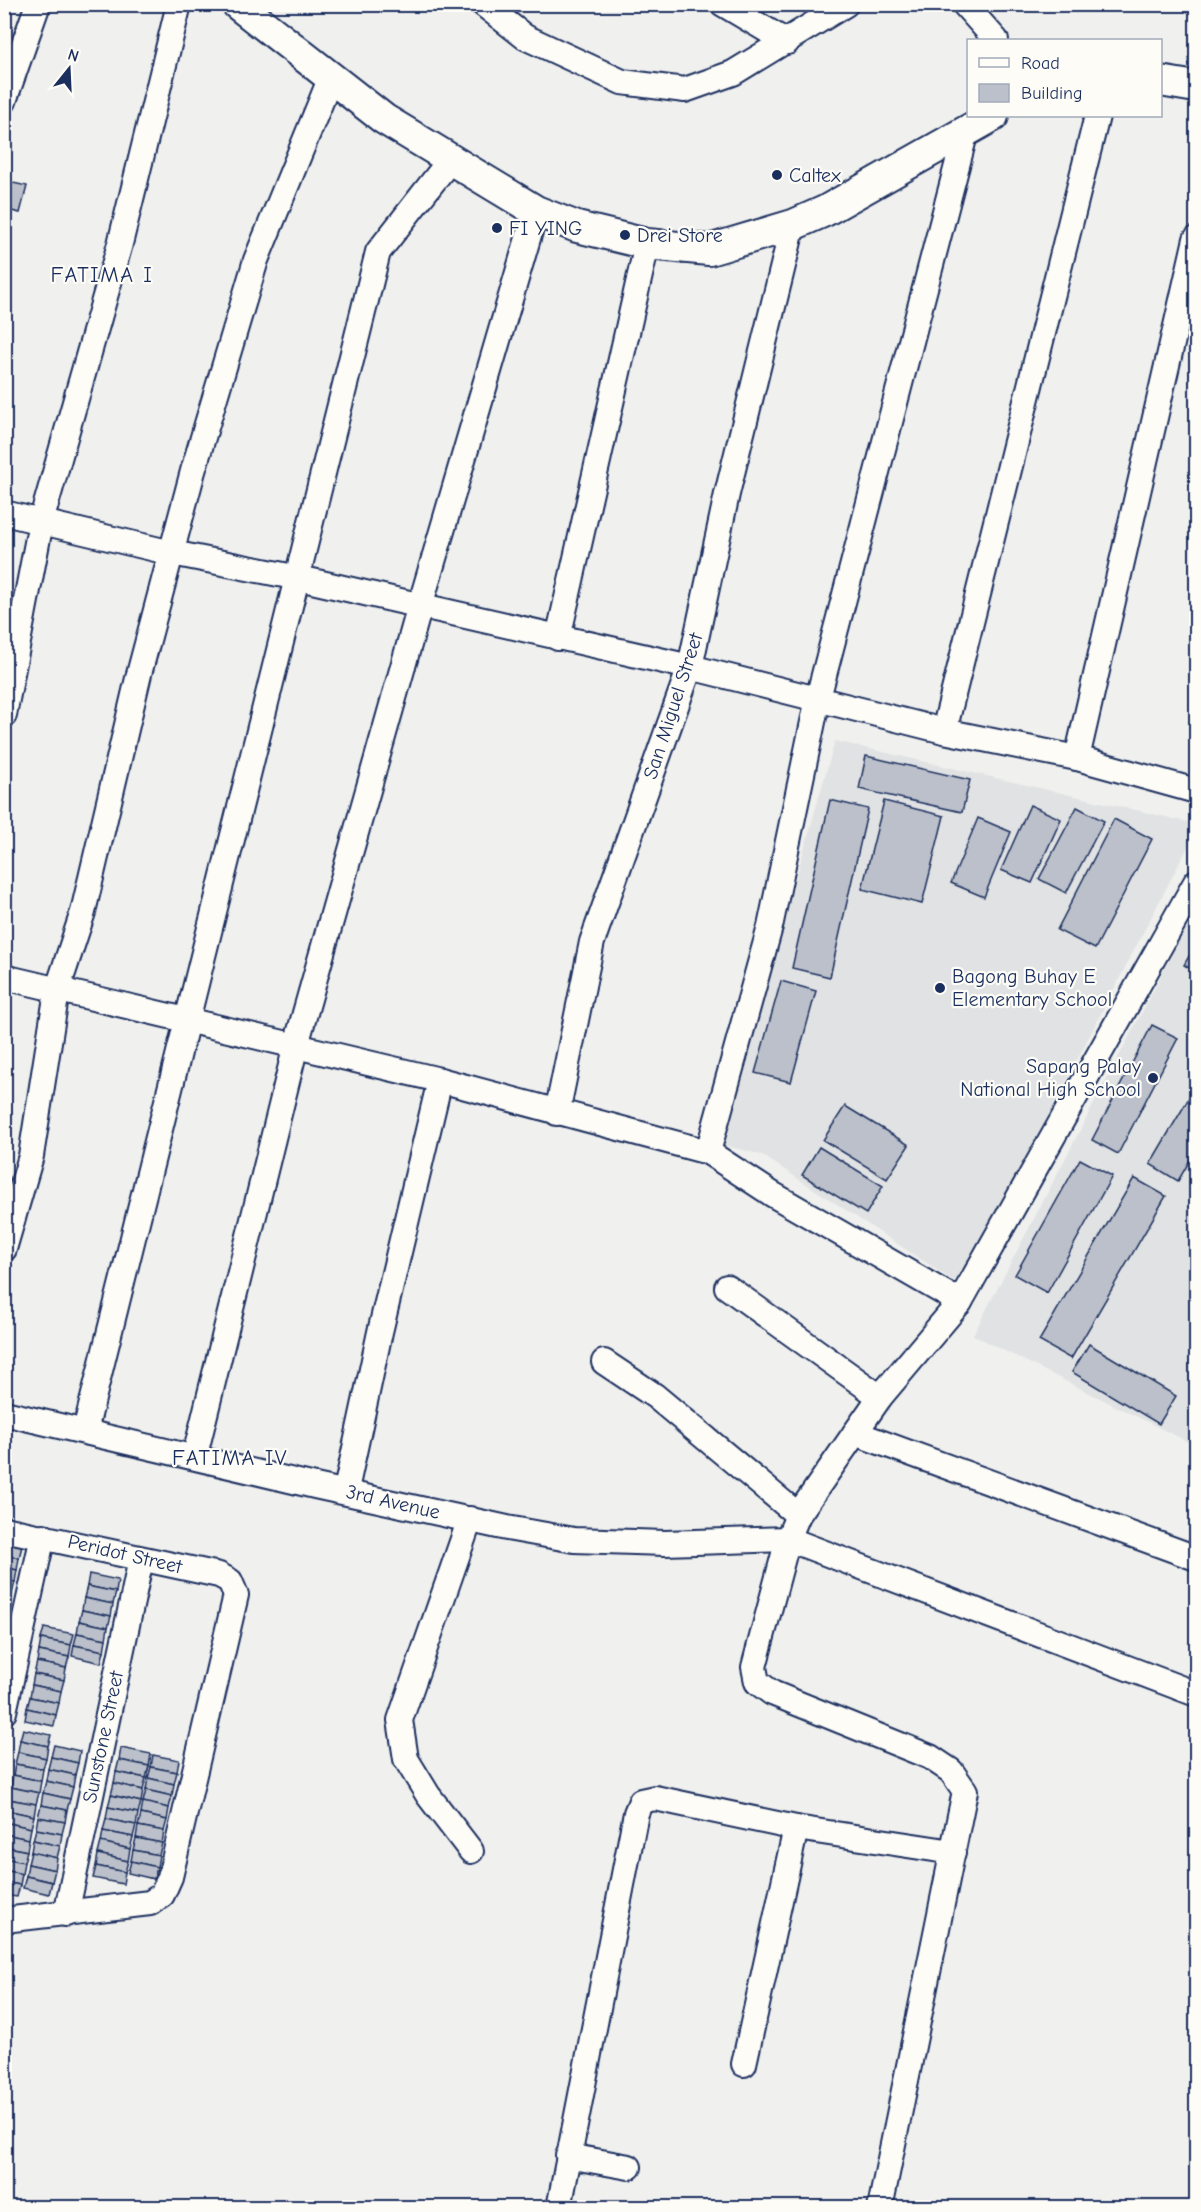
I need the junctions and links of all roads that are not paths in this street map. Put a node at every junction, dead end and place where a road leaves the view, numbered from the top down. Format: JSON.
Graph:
{"nodes":[{"id":1,"x":38,"y":4,"type":"edge"},
{"id":2,"x":178,"y":4,"type":"edge"},
{"id":3,"x":483,"y":4,"type":"edge"},
{"id":4,"x":723,"y":4,"type":"edge"},
{"id":5,"x":846,"y":4,"type":"edge"},
{"id":6,"x":964,"y":4,"type":"edge"},
{"id":7,"x":239,"y":5,"type":"edge"},
{"id":8,"x":995,"y":39,"type":"edge"},
{"id":9,"x":787,"y":42,"type":"junction"},
{"id":10,"x":331,"y":77,"type":"junction"},
{"id":11,"x":1162,"y":81,"type":"edge"},
{"id":12,"x":1197,"y":87,"type":"edge"},
{"id":13,"x":4,"y":101,"type":"edge"},
{"id":14,"x":991,"y":117,"type":"edge"},
{"id":15,"x":1097,"y":117,"type":"edge"},
{"id":16,"x":966,"y":131,"type":"junction"},
{"id":17,"x":450,"y":159,"type":"junction"},
{"id":18,"x":536,"y":211,"type":"junction"},
{"id":19,"x":793,"y":225,"type":"junction"},
{"id":20,"x":1197,"y":239,"type":"edge"},
{"id":21,"x":647,"y":244,"type":"junction"},
{"id":22,"x":4,"y":513,"type":"edge"},
{"id":23,"x":41,"y":522,"type":"junction"},
{"id":24,"x":172,"y":553,"type":"junction"},
{"id":25,"x":299,"y":578,"type":"junction"},
{"id":26,"x":420,"y":606,"type":"junction"},
{"id":27,"x":558,"y":638,"type":"junction"},
{"id":28,"x":690,"y":667,"type":"junction"},
{"id":29,"x":818,"y":698,"type":"junction"},
{"id":30,"x":4,"y":715,"type":"edge"},
{"id":31,"x":944,"y":731,"type":"junction"},
{"id":32,"x":1077,"y":758,"type":"junction"},
{"id":33,"x":1197,"y":791,"type":"edge"},
{"id":34,"x":1197,"y":882,"type":"edge"},
{"id":35,"x":4,"y":977,"type":"edge"},
{"id":36,"x":57,"y":991,"type":"junction"},
{"id":37,"x":187,"y":1021,"type":"junction"},
{"id":38,"x":296,"y":1045,"type":"junction"},
{"id":39,"x":440,"y":1080,"type":"junction"},
{"id":40,"x":557,"y":1113,"type":"junction"},
{"id":41,"x":708,"y":1152,"type":"junction"},
{"id":42,"x":4,"y":1249,"type":"edge"},
{"id":43,"x":727,"y":1287,"type":"dead end"},
{"id":44,"x":960,"y":1302,"type":"junction"},
{"id":45,"x":604,"y":1362,"type":"dead end"},
{"id":46,"x":880,"y":1396,"type":"junction"},
{"id":47,"x":4,"y":1413,"type":"edge"},
{"id":48,"x":85,"y":1431,"type":"junction"},
{"id":49,"x":855,"y":1433,"type":"junction"},
{"id":50,"x":195,"y":1455,"type":"junction"},
{"id":51,"x":346,"y":1490,"type":"junction"},
{"id":52,"x":798,"y":1515,"type":"junction"},
{"id":53,"x":470,"y":1519,"type":"junction"},
{"id":54,"x":4,"y":1529,"type":"edge"},
{"id":55,"x":43,"y":1536,"type":"junction"},
{"id":56,"x":788,"y":1539,"type":"junction"},
{"id":57,"x":1197,"y":1558,"type":"edge"},
{"id":58,"x":141,"y":1559,"type":"junction"},
{"id":59,"x":1197,"y":1694,"type":"edge"},
{"id":60,"x":4,"y":1712,"type":"edge"},
{"id":61,"x":796,"y":1828,"type":"junction"},
{"id":62,"x":471,"y":1851,"type":"dead end"},
{"id":63,"x":952,"y":1852,"type":"junction"},
{"id":64,"x":66,"y":1914,"type":"junction"},
{"id":65,"x":4,"y":1920,"type":"edge"},
{"id":66,"x":744,"y":2064,"type":"dead end"},
{"id":67,"x":568,"y":2156,"type":"junction"},
{"id":68,"x":629,"y":2167,"type":"dead end"},
{"id":69,"x":559,"y":2208,"type":"edge"},
{"id":70,"x":880,"y":2208,"type":"edge"}],
"edges":[{"from":1,"to":13,"type":"street"},
{"from":2,"to":23,"type":"street"},
{"from":3,"to":9,"type":"street"},
{"from":4,"to":9,"type":"street"},
{"from":5,"to":9,"type":"street"},
{"from":6,"to":8,"type":"street"},
{"from":7,"to":10,"type":"main road"},
{"from":10,"to":17,"type":"main road"},
{"from":10,"to":24,"type":"street"},
{"from":11,"to":12,"type":"main road"},
{"from":14,"to":16,"type":"main road"},
{"from":15,"to":31,"type":"street"},
{"from":16,"to":19,"type":"main road"},
{"from":16,"to":29,"type":"street"},
{"from":17,"to":18,"type":"main road"},
{"from":17,"to":25,"type":"street"},
{"from":18,"to":21,"type":"main road"},
{"from":18,"to":26,"type":"street"},
{"from":19,"to":21,"type":"main road"},
{"from":19,"to":28,"type":"street","name":"San Miguel Street"},
{"from":20,"to":32,"type":"street"},
{"from":21,"to":27,"type":"street"},
{"from":22,"to":23,"type":"street"},
{"from":23,"to":24,"type":"street"},
{"from":23,"to":30,"type":"street"},
{"from":24,"to":25,"type":"street"},
{"from":24,"to":36,"type":"street"},
{"from":25,"to":26,"type":"street"},
{"from":25,"to":37,"type":"street"},
{"from":26,"to":27,"type":"street"},
{"from":26,"to":38,"type":"street"},
{"from":27,"to":28,"type":"street"},
{"from":28,"to":29,"type":"street"},
{"from":28,"to":40,"type":"street","name":"San Miguel Street"},
{"from":29,"to":31,"type":"street"},
{"from":29,"to":41,"type":"street"},
{"from":31,"to":32,"type":"street"},
{"from":32,"to":33,"type":"street"},
{"from":34,"to":44,"type":"street"},
{"from":35,"to":36,"type":"street"},
{"from":36,"to":37,"type":"street"},
{"from":36,"to":42,"type":"street"},
{"from":37,"to":38,"type":"street"},
{"from":37,"to":48,"type":"street"},
{"from":38,"to":39,"type":"street"},
{"from":38,"to":50,"type":"street"},
{"from":39,"to":40,"type":"street"},
{"from":39,"to":51,"type":"street"},
{"from":40,"to":41,"type":"street"},
{"from":41,"to":44,"type":"street"},
{"from":43,"to":46,"type":"street"},
{"from":44,"to":46,"type":"street"},
{"from":45,"to":52,"type":"street"},
{"from":46,"to":49,"type":"street"},
{"from":47,"to":48,"type":"street","name":"3rd Avenue"},
{"from":48,"to":50,"type":"street","name":"3rd Avenue"},
{"from":49,"to":52,"type":"street"},
{"from":49,"to":57,"type":"street"},
{"from":50,"to":51,"type":"street","name":"3rd Avenue"},
{"from":51,"to":53,"type":"street","name":"3rd Avenue"},
{"from":52,"to":56,"type":"street"},
{"from":53,"to":56,"type":"street","name":"3rd Avenue"},
{"from":53,"to":62,"type":"street"},
{"from":54,"to":55,"type":"street","name":"Peridot Street"},
{"from":55,"to":58,"type":"street","name":"Peridot Street"},
{"from":55,"to":60,"type":"street"},
{"from":56,"to":59,"type":"street"},
{"from":56,"to":63,"type":"street"},
{"from":58,"to":64,"type":"street","name":"Sunstone Street"},
{"from":58,"to":64,"type":"street","name":"Peridot Street"},
{"from":61,"to":63,"type":"street"},
{"from":61,"to":66,"type":"street"},
{"from":61,"to":67,"type":"street"},
{"from":63,"to":70,"type":"street"},
{"from":64,"to":65,"type":"street"},
{"from":67,"to":68,"type":"street"},
{"from":67,"to":69,"type":"street"}]}
